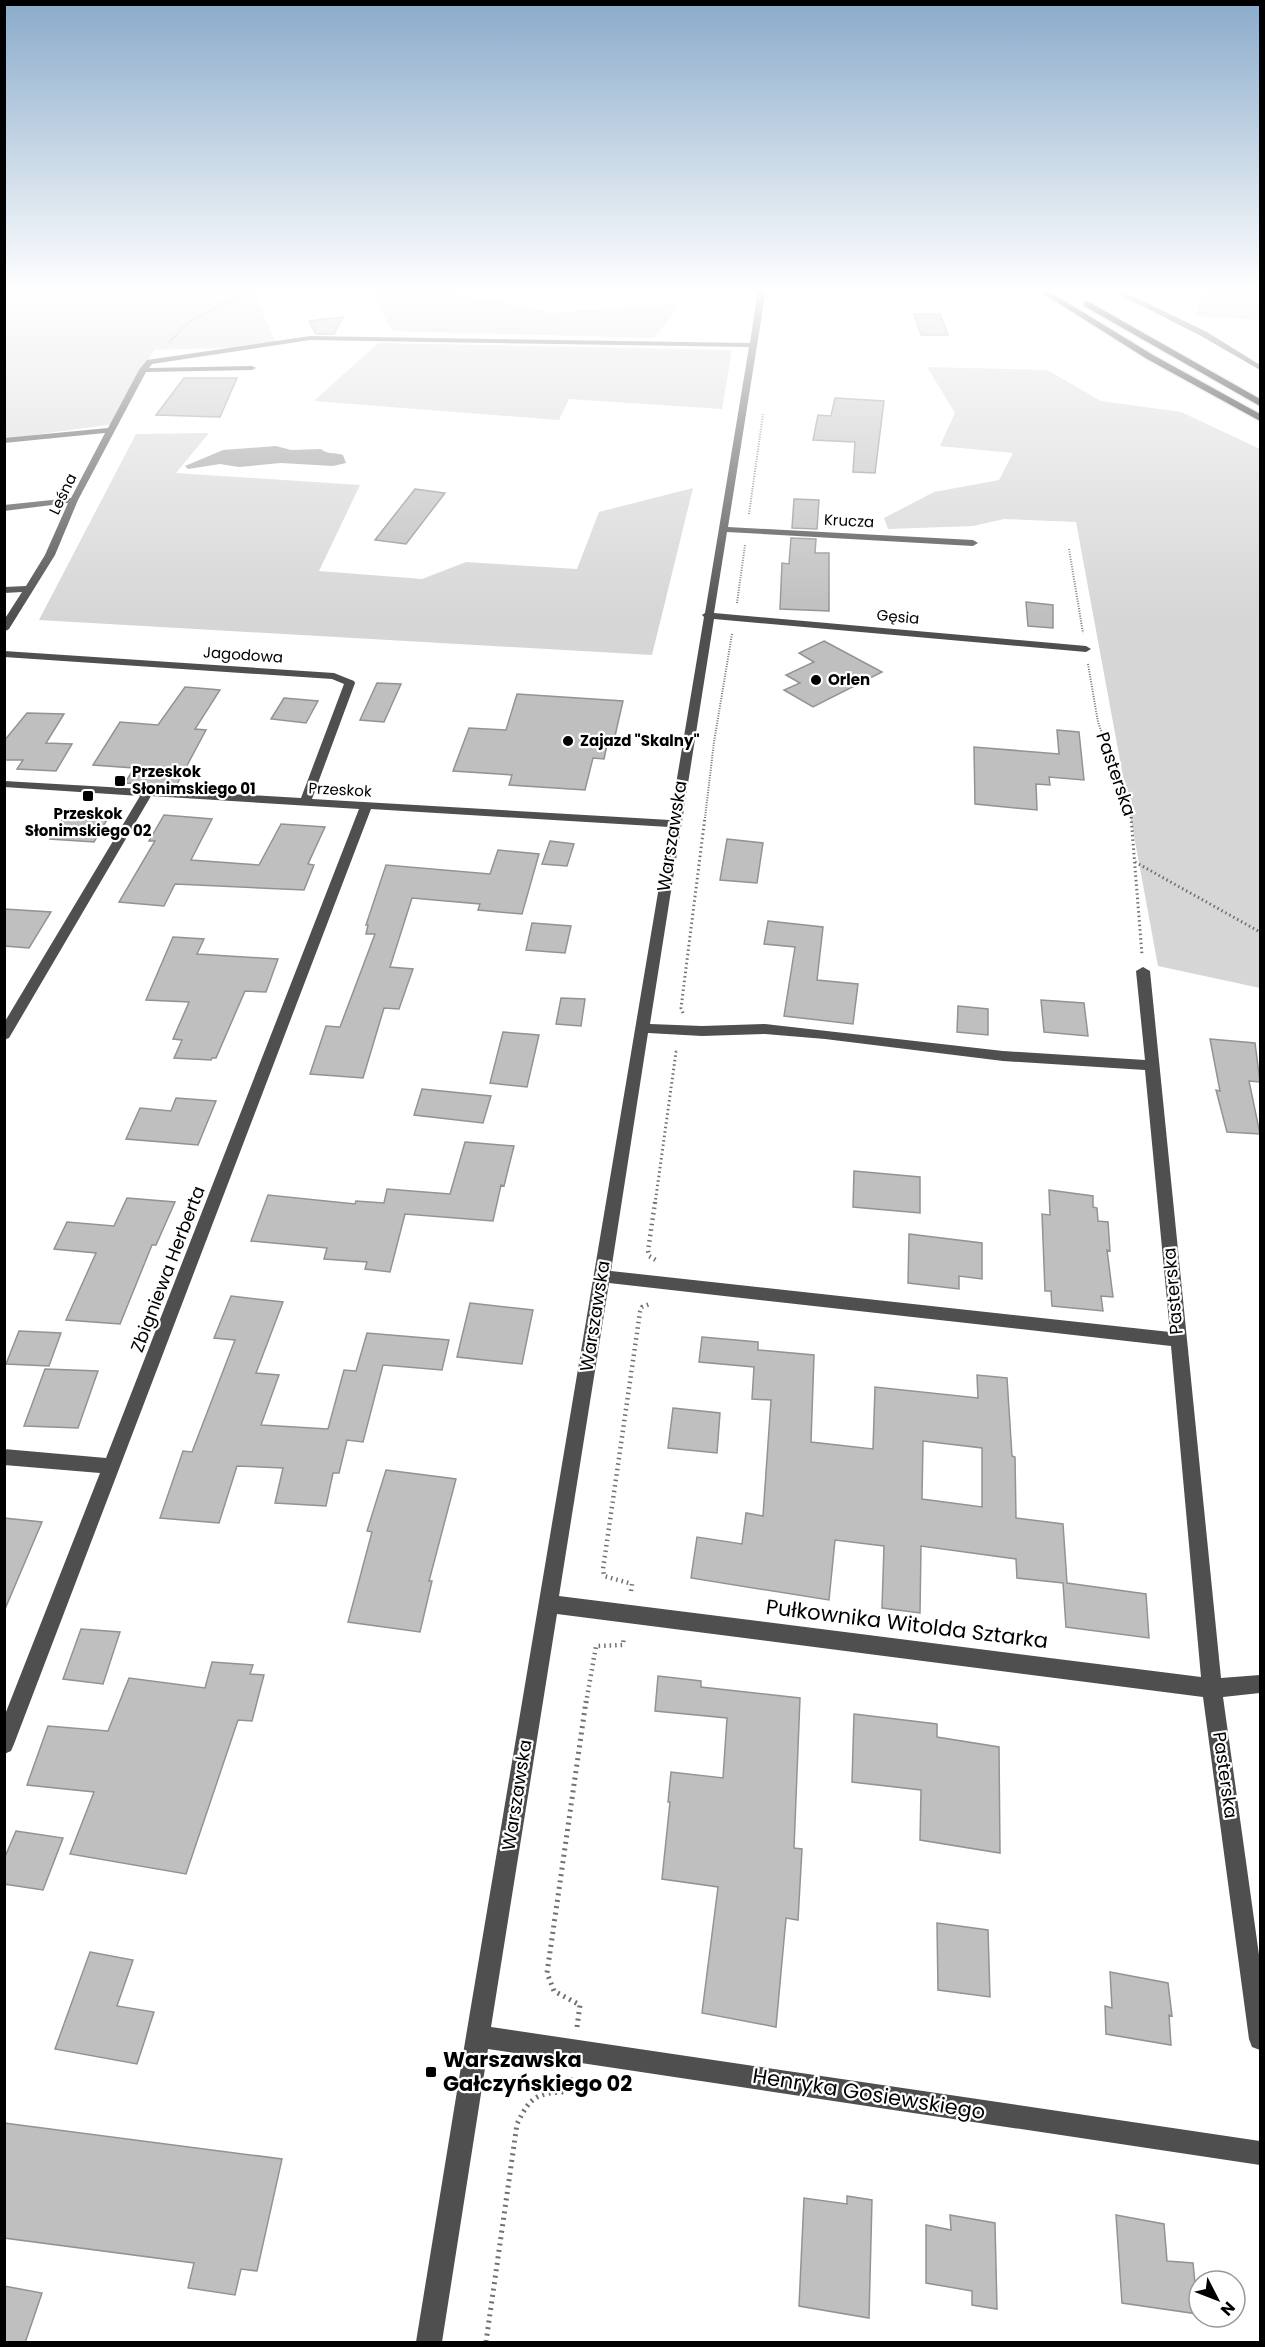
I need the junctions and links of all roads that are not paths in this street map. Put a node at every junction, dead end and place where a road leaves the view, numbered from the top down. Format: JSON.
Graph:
{"nodes":[{"id":1,"x":128,"y":399,"type":"edge"},
{"id":2,"x":743,"y":399,"type":"edge"},
{"id":3,"x":1225,"y":399,"type":"edge"},
{"id":4,"x":1260,"y":418,"type":"edge"},
{"id":5,"x":112,"y":430,"type":"junction"},
{"id":6,"x":4,"y":441,"type":"edge"},
{"id":7,"x":74,"y":500,"type":"junction"},
{"id":8,"x":4,"y":508,"type":"edge"},
{"id":9,"x":722,"y":529,"type":"junction"},
{"id":10,"x":974,"y":543,"type":"dead end"},
{"id":11,"x":29,"y":589,"type":"junction"},
{"id":12,"x":4,"y":590,"type":"edge"},
{"id":13,"x":707,"y":615,"type":"junction"},
{"id":14,"x":4,"y":629,"type":"edge"},
{"id":15,"x":1086,"y":649,"type":"road end"},
{"id":16,"x":4,"y":654,"type":"edge"},
{"id":17,"x":4,"y":784,"type":"edge"},
{"id":18,"x":148,"y":791,"type":"junction"},
{"id":19,"x":305,"y":803,"type":"junction"},
{"id":20,"x":366,"y":806,"type":"junction"},
{"id":21,"x":674,"y":824,"type":"junction"},
{"id":22,"x":1143,"y":971,"type":"road end"},
{"id":23,"x":641,"y":1028,"type":"junction"},
{"id":24,"x":4,"y":1035,"type":"edge"},
{"id":25,"x":1152,"y":1065,"type":"junction"},
{"id":26,"x":601,"y":1276,"type":"junction"},
{"id":27,"x":1178,"y":1340,"type":"junction"},
{"id":28,"x":4,"y":1457,"type":"edge"},
{"id":29,"x":113,"y":1466,"type":"junction"},
{"id":30,"x":548,"y":1604,"type":"junction"},
{"id":31,"x":1260,"y":1684,"type":"edge"},
{"id":32,"x":1212,"y":1688,"type":"junction"},
{"id":33,"x":4,"y":1744,"type":"edge"},
{"id":34,"x":477,"y":2036,"type":"junction"},
{"id":35,"x":1260,"y":2039,"type":"edge"},
{"id":36,"x":1260,"y":2153,"type":"edge"},
{"id":37,"x":429,"y":2343,"type":"edge"}],
"edges":[{"from":1,"to":5,"type":"street","name":"Leśna"},
{"from":2,"to":9,"type":"street","name":"Warszawska"},
{"from":3,"to":4,"type":"highway"},
{"from":5,"to":6,"type":"street"},
{"from":5,"to":7,"type":"street","name":"Leśna"},
{"from":7,"to":8,"type":"street"},
{"from":7,"to":11,"type":"street","name":"Leśna"},
{"from":9,"to":10,"type":"street","name":"Krucza"},
{"from":9,"to":13,"type":"street","name":"Warszawska"},
{"from":11,"to":12,"type":"street"},
{"from":11,"to":14,"type":"street","name":"Leśna"},
{"from":13,"to":15,"type":"street","name":"Gęsia"},
{"from":13,"to":21,"type":"street","name":"Warszawska"},
{"from":16,"to":19,"type":"street","name":"Jagodowa"},
{"from":17,"to":18,"type":"street","name":"Przeskok"},
{"from":18,"to":19,"type":"street","name":"Przeskok"},
{"from":18,"to":24,"type":"street"},
{"from":19,"to":20,"type":"street","name":"Przeskok"},
{"from":20,"to":21,"type":"street","name":"Przeskok"},
{"from":20,"to":29,"type":"street","name":"Zbigniewa Herberta"},
{"from":21,"to":23,"type":"street","name":"Warszawska"},
{"from":22,"to":25,"type":"street","name":"Pasterska"},
{"from":23,"to":25,"type":"street"},
{"from":23,"to":26,"type":"street","name":"Warszawska"},
{"from":25,"to":27,"type":"street","name":"Pasterska"},
{"from":26,"to":27,"type":"street"},
{"from":26,"to":30,"type":"street","name":"Warszawska"},
{"from":27,"to":32,"type":"street","name":"Pasterska"},
{"from":28,"to":29,"type":"street"},
{"from":29,"to":33,"type":"street","name":"Zbigniewa Herberta"},
{"from":30,"to":32,"type":"street","name":"Pułkownika Witolda Sztarka"},
{"from":30,"to":34,"type":"street","name":"Warszawska"},
{"from":31,"to":32,"type":"street","name":"Pułkownika Witolda Sztarka"},
{"from":32,"to":35,"type":"street","name":"Pasterska"},
{"from":34,"to":36,"type":"street","name":"Henryka Gosiewskiego"},
{"from":34,"to":37,"type":"street","name":"Warszawska"}]}
